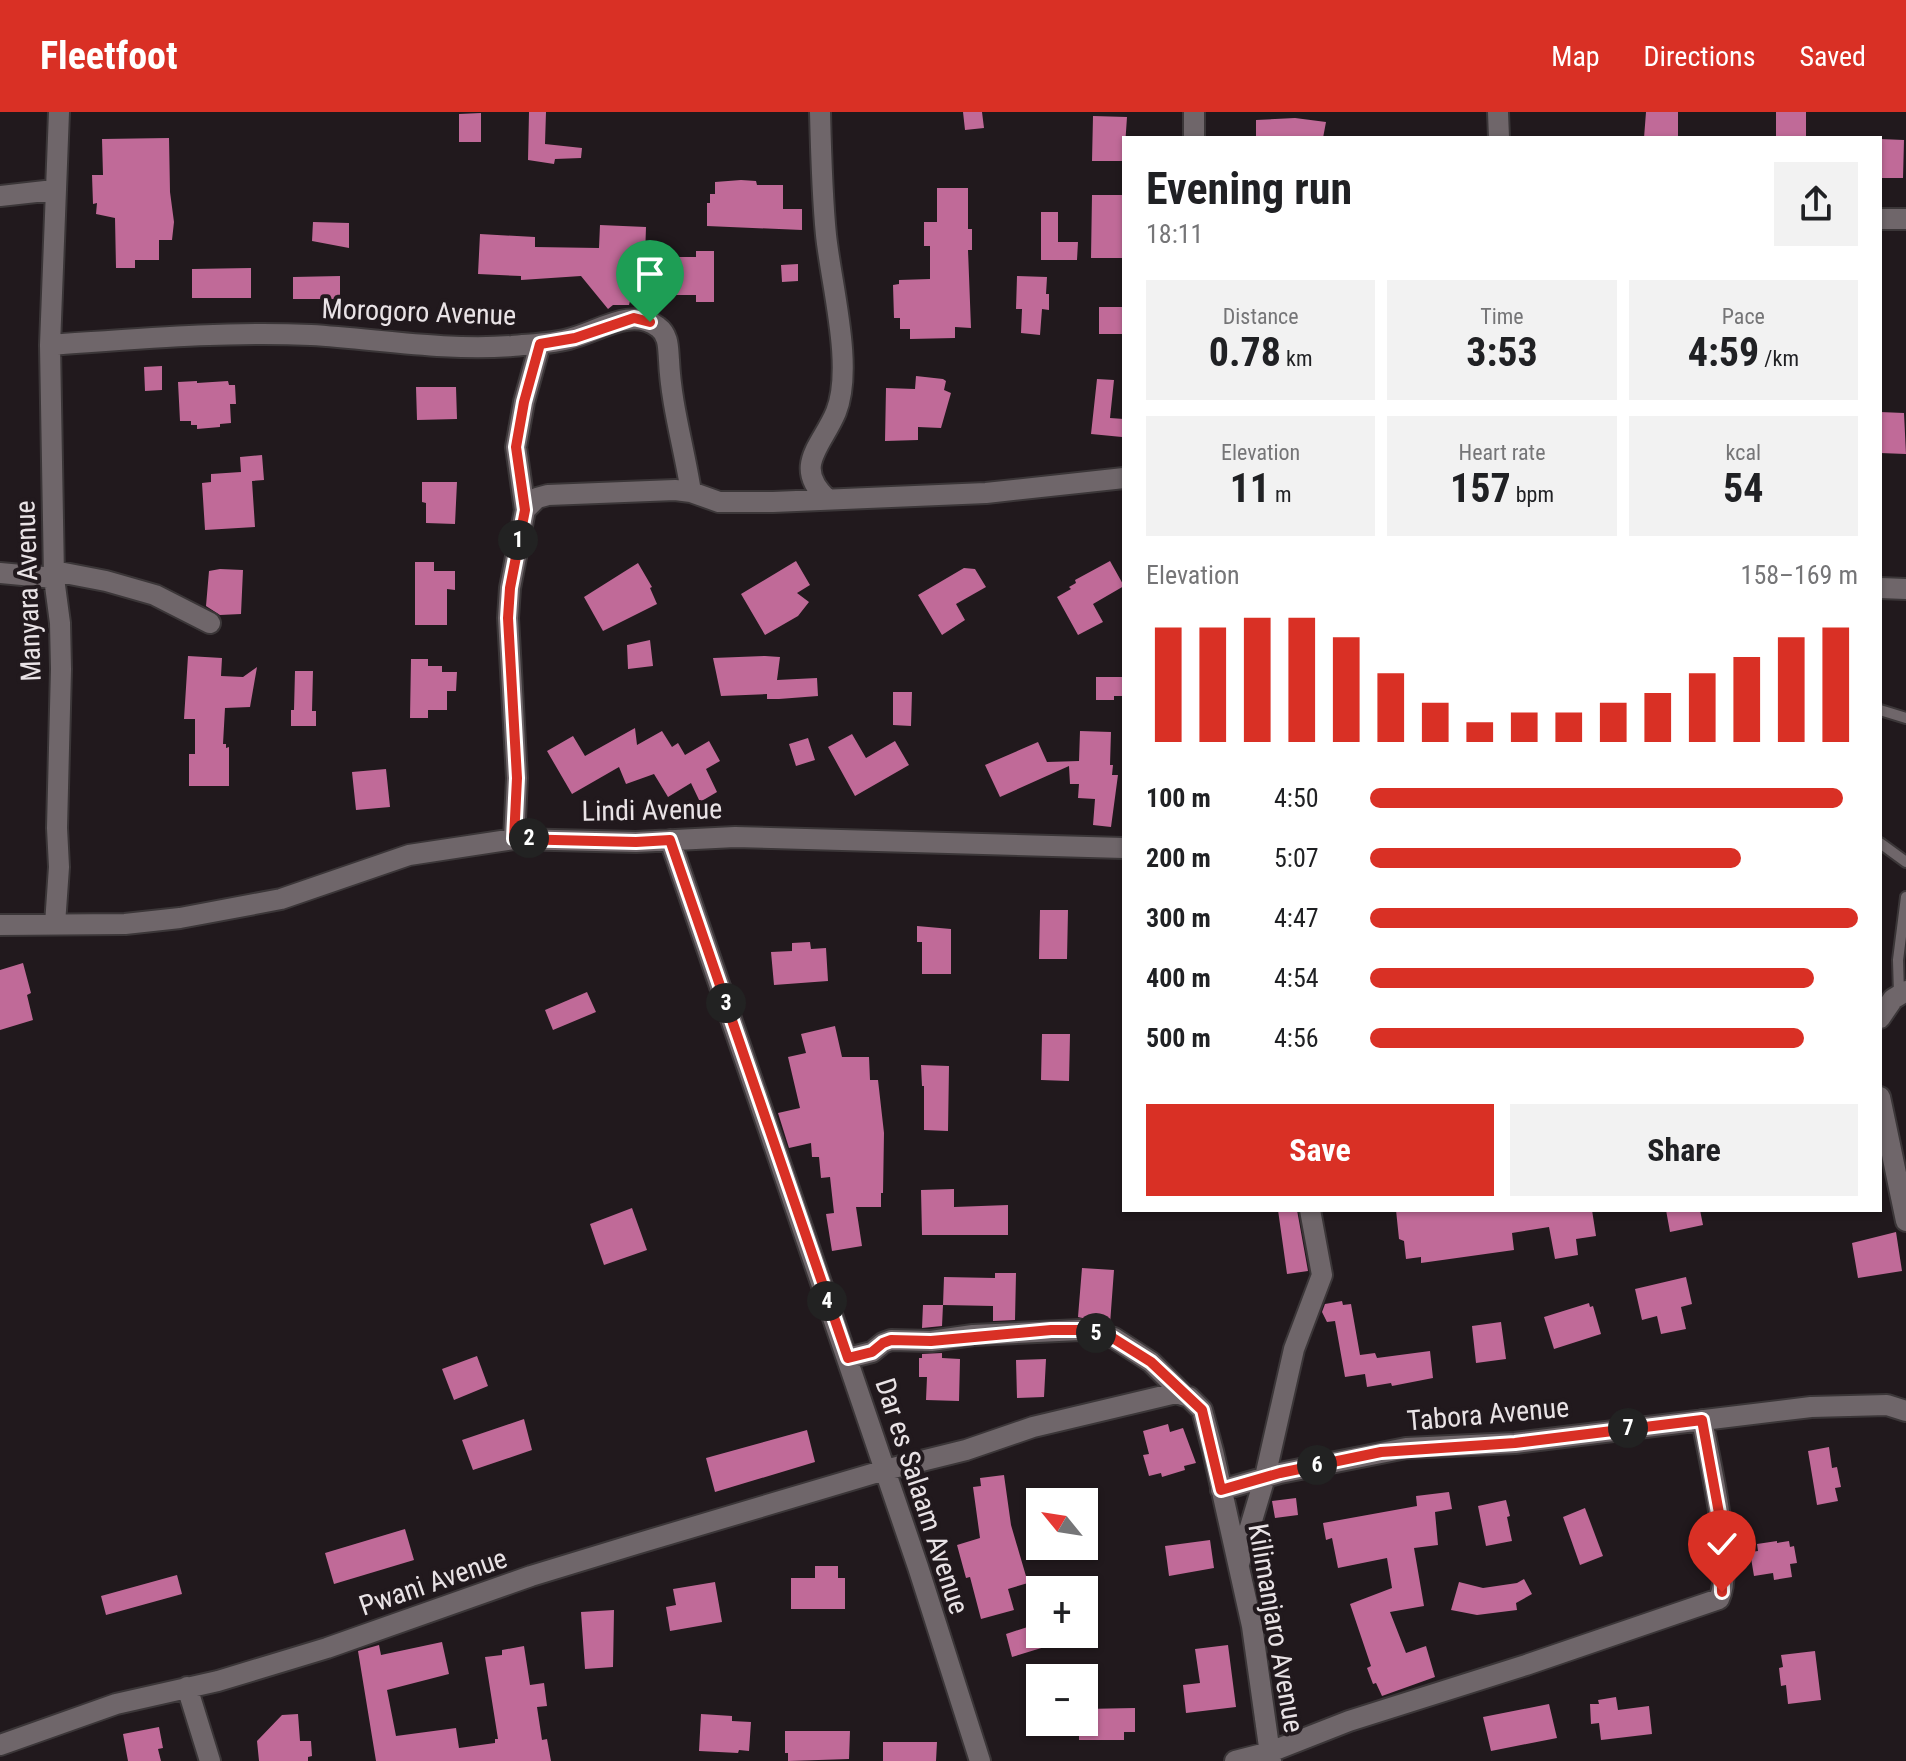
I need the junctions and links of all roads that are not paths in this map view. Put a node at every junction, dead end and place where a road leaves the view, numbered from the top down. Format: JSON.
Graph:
{"nodes":[{"id":1,"x":59,"y":112,"type":"edge"},
{"id":2,"x":820,"y":112,"type":"edge"},
{"id":3,"x":1194,"y":112,"type":"edge"},
{"id":4,"x":1498,"y":112,"type":"edge"},
{"id":5,"x":1194,"y":136,"type":"edge"},
{"id":6,"x":1499,"y":136,"type":"edge"},
{"id":7,"x":54,"y":190,"type":"junction"},
{"id":8,"x":0,"y":196,"type":"edge"},
{"id":9,"x":1882,"y":219,"type":"edge"},
{"id":10,"x":1906,"y":219,"type":"edge"},
{"id":11,"x":540,"y":344,"type":"junction"},
{"id":12,"x":50,"y":345,"type":"junction"},
{"id":13,"x":1122,"y":478,"type":"edge"},
{"id":14,"x":691,"y":492,"type":"junction"},
{"id":15,"x":827,"y":499,"type":"junction"},
{"id":16,"x":525,"y":510,"type":"junction"},
{"id":17,"x":0,"y":573,"type":"edge"},
{"id":18,"x":54,"y":575,"type":"junction"},
{"id":19,"x":1882,"y":588,"type":"edge"},
{"id":20,"x":1906,"y":589,"type":"edge"},
{"id":21,"x":210,"y":623,"type":"dead end"},
{"id":22,"x":1882,"y":711,"type":"edge"},
{"id":23,"x":1906,"y":718,"type":"edge"},
{"id":24,"x":514,"y":839,"type":"junction"},
{"id":25,"x":670,"y":840,"type":"junction"},
{"id":26,"x":1882,"y":844,"type":"edge"},
{"id":27,"x":1122,"y":848,"type":"edge"},
{"id":28,"x":1906,"y":862,"type":"edge"},
{"id":29,"x":1906,"y":897,"type":"edge"},
{"id":30,"x":55,"y":924,"type":"junction"},
{"id":31,"x":0,"y":925,"type":"edge"},
{"id":32,"x":1902,"y":993,"type":"edge"},
{"id":33,"x":1882,"y":1014,"type":"edge"},
{"id":34,"x":1882,"y":1107,"type":"edge"},
{"id":35,"x":1310,"y":1212,"type":"edge"},
{"id":36,"x":1906,"y":1221,"type":"edge"},
{"id":37,"x":848,"y":1358,"type":"junction"},
{"id":38,"x":1183,"y":1394,"type":"junction"},
{"id":39,"x":1906,"y":1411,"type":"edge"},
{"id":40,"x":1702,"y":1420,"type":"junction"},
{"id":41,"x":885,"y":1470,"type":"junction"},
{"id":42,"x":1265,"y":1477,"type":"junction"},
{"id":43,"x":1221,"y":1490,"type":"junction"},
{"id":44,"x":1238,"y":1568,"type":"junction"},
{"id":45,"x":187,"y":1687,"type":"junction"},
{"id":46,"x":0,"y":1745,"type":"edge"},
{"id":47,"x":1270,"y":1756,"type":"edge"},
{"id":48,"x":210,"y":1761,"type":"edge"},
{"id":49,"x":980,"y":1761,"type":"edge"},
{"id":50,"x":1235,"y":1761,"type":"edge"}],
"edges":[{"from":1,"to":7,"type":"street","name":"Manyara Avenue"},
{"from":2,"to":15,"type":"street"},
{"from":3,"to":5,"type":"street"},
{"from":4,"to":6,"type":"street"},
{"from":7,"to":8,"type":"street"},
{"from":7,"to":12,"type":"street","name":"Manyara Avenue"},
{"from":9,"to":10,"type":"street"},
{"from":11,"to":12,"type":"street","name":"Morogoro Avenue"},
{"from":11,"to":14,"type":"street","name":"Morogoro Avenue"},
{"from":11,"to":16,"type":"street"},
{"from":12,"to":18,"type":"street","name":"Manyara Avenue"},
{"from":13,"to":15,"type":"street"},
{"from":14,"to":15,"type":"street"},
{"from":14,"to":16,"type":"street"},
{"from":16,"to":24,"type":"street"},
{"from":17,"to":18,"type":"street"},
{"from":18,"to":21,"type":"street"},
{"from":18,"to":30,"type":"street","name":"Manyara Avenue"},
{"from":19,"to":20,"type":"street"},
{"from":22,"to":23,"type":"lane"},
{"from":24,"to":25,"type":"street","name":"Lindi Avenue"},
{"from":24,"to":30,"type":"street","name":"Lindi Avenue"},
{"from":25,"to":27,"type":"street","name":"Lindi Avenue"},
{"from":25,"to":37,"type":"street","name":"Dar es Salaam Avenue"},
{"from":26,"to":28,"type":"lane"},
{"from":29,"to":32,"type":"lane"},
{"from":30,"to":31,"type":"street","name":"Lindi Avenue"},
{"from":32,"to":33,"type":"street"},
{"from":34,"to":36,"type":"street"},
{"from":35,"to":42,"type":"street"},
{"from":37,"to":38,"type":"street","name":"Kilimanjaro Avenue"},
{"from":37,"to":41,"type":"street","name":"Dar es Salaam Avenue"},
{"from":38,"to":41,"type":"street"},
{"from":38,"to":43,"type":"street","name":"Kilimanjaro Avenue"},
{"from":39,"to":40,"type":"street","name":"Tabora Avenue"},
{"from":40,"to":42,"type":"street","name":"Tabora Avenue"},
{"from":40,"to":47,"type":"street"},
{"from":41,"to":45,"type":"street","name":"Pwani Avenue"},
{"from":41,"to":49,"type":"street","name":"Dar es Salaam Avenue"},
{"from":42,"to":43,"type":"street","name":"Tabora Avenue"},
{"from":42,"to":44,"type":"street"},
{"from":43,"to":44,"type":"street","name":"Kilimanjaro Avenue"},
{"from":44,"to":47,"type":"street","name":"Kilimanjaro Avenue"},
{"from":45,"to":46,"type":"street","name":"Pwani Avenue"},
{"from":45,"to":48,"type":"street"},
{"from":47,"to":50,"type":"street"}]}
